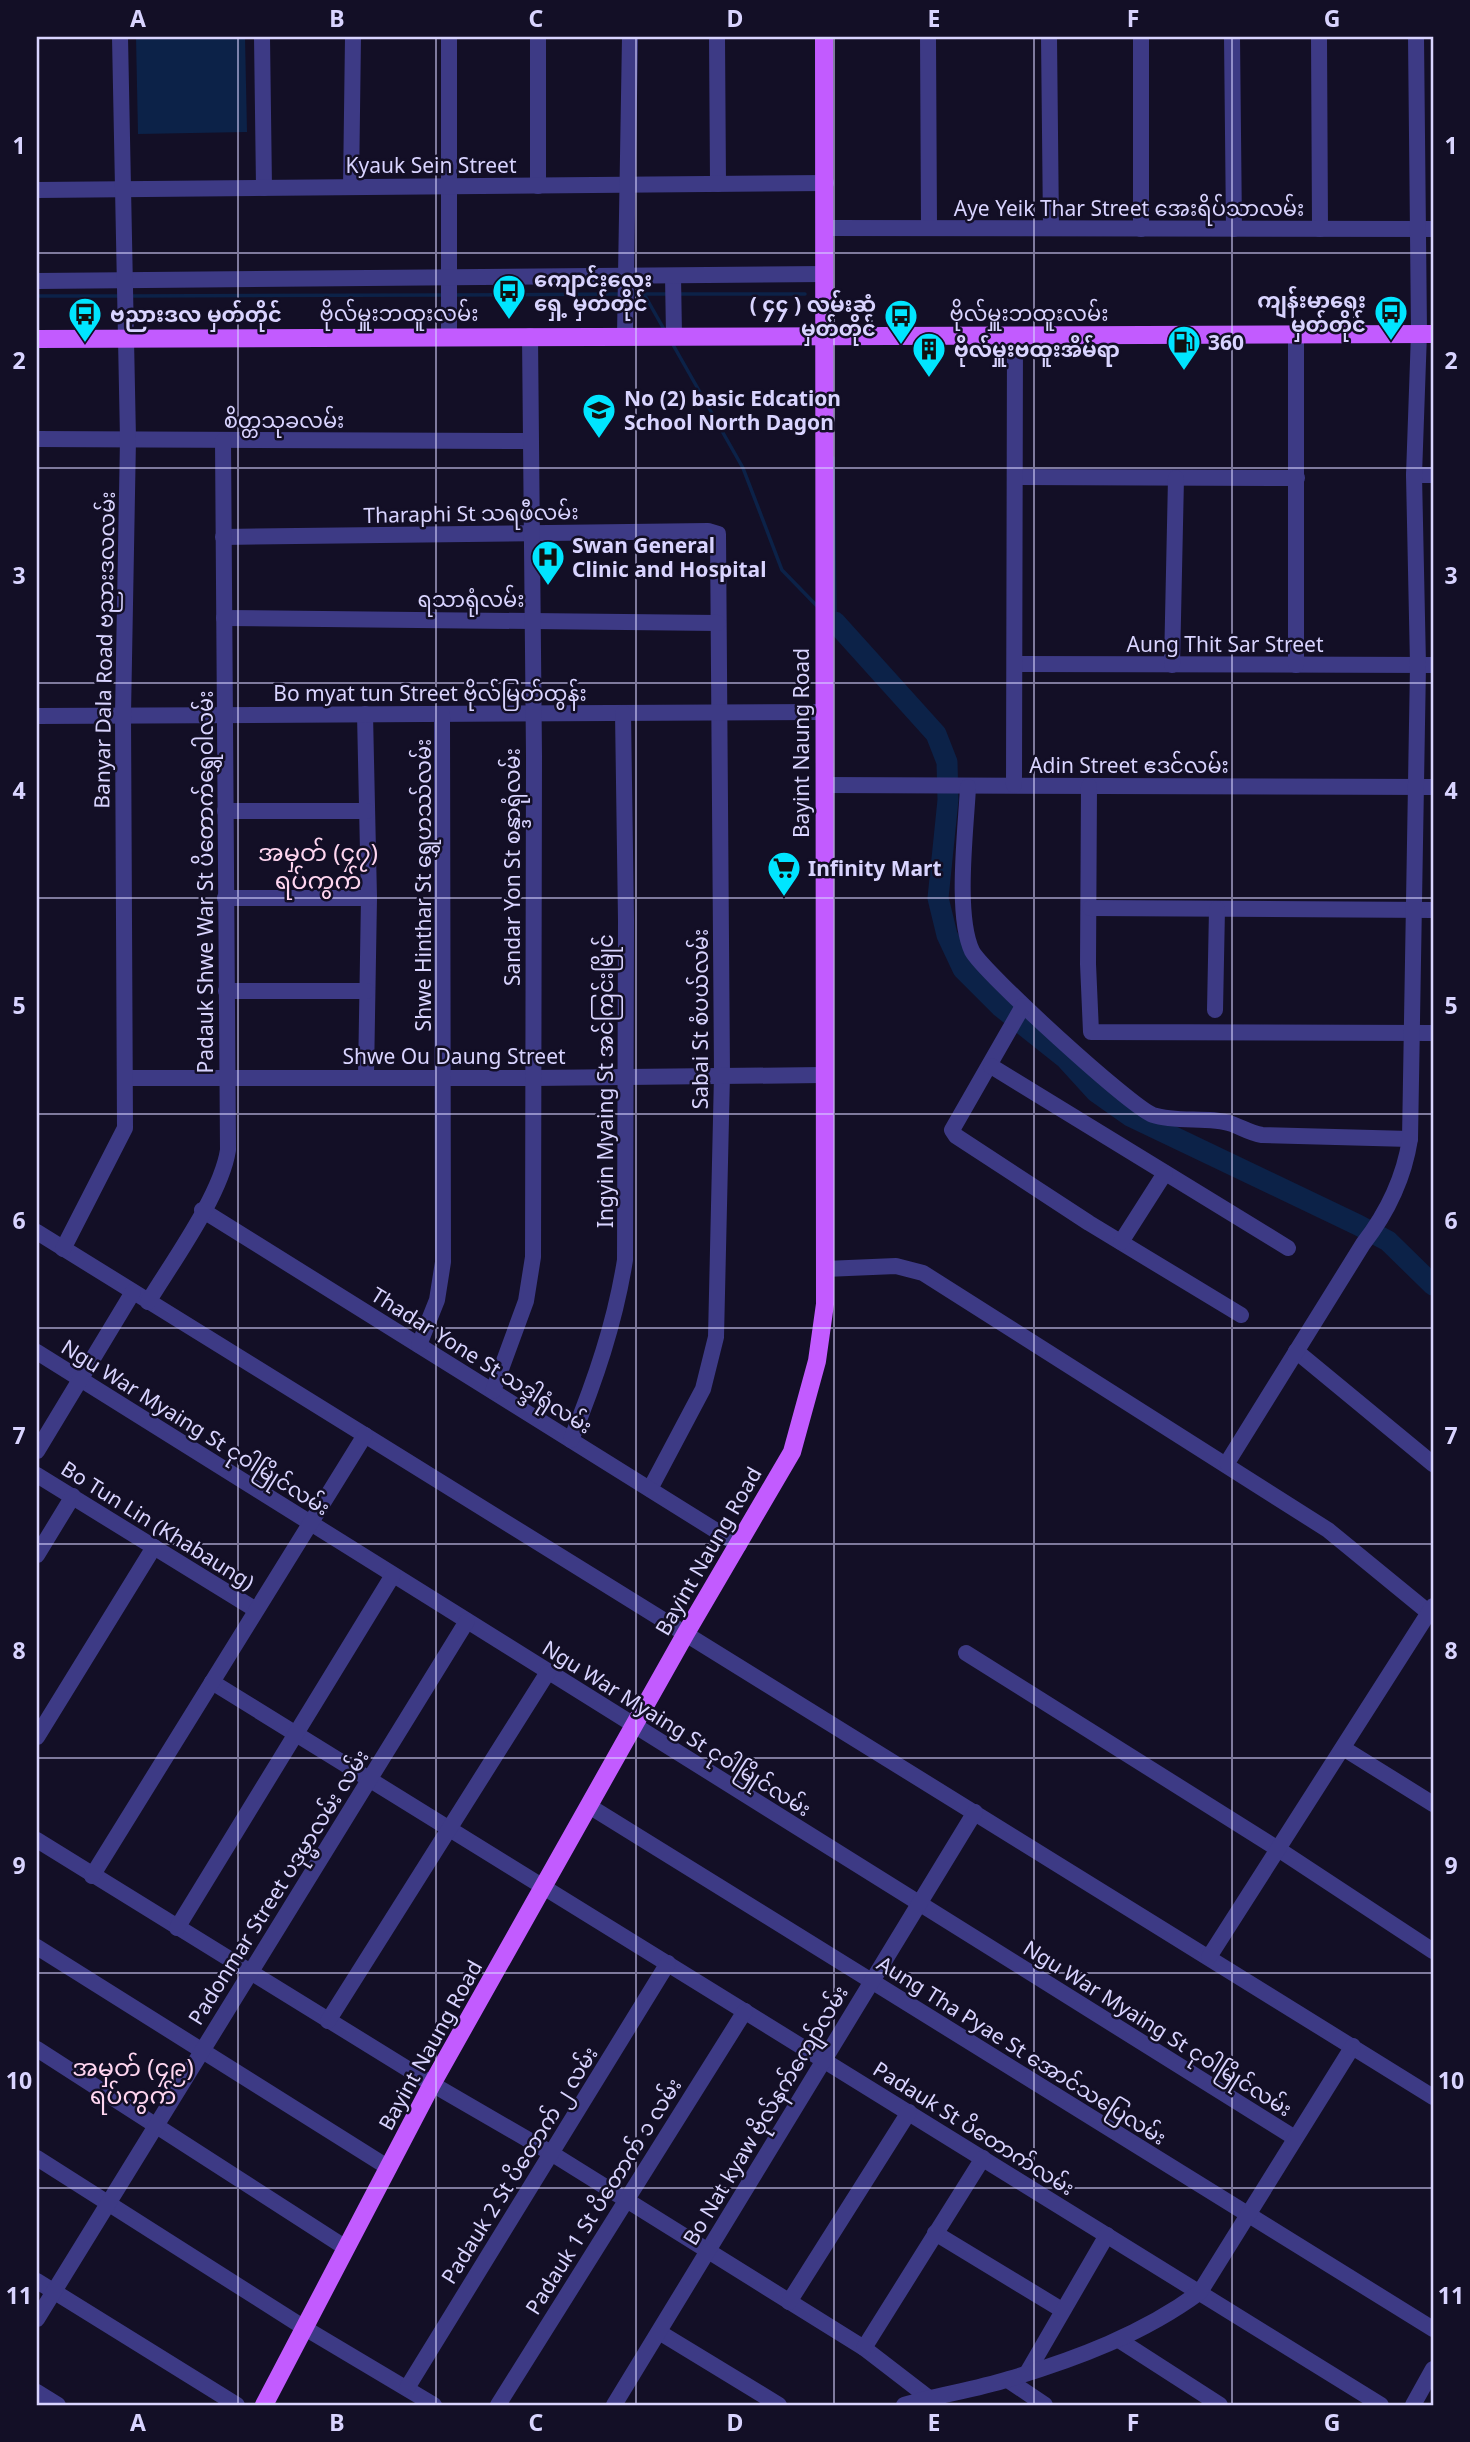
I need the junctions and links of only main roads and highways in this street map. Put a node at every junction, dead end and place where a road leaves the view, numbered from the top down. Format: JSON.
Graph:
{"nodes":[{"id":1,"x":824,"y":37,"type":"edge"},
{"id":2,"x":1426,"y":333,"type":"edge"},
{"id":3,"x":825,"y":337,"type":"junction"},
{"id":4,"x":37,"y":339,"type":"edge"},
{"id":5,"x":264,"y":2405,"type":"edge"}],
"edges":[{"from":1,"to":3,"type":"main road","name":"Bayint Naung Road"},
{"from":2,"to":3,"type":"main road","name":"ဗိုလ်မှူးဘထူးလမ်း"},
{"from":3,"to":4,"type":"main road","name":"ဗိုလ်မှူးဘထူးလမ်း"},
{"from":3,"to":5,"type":"main road","name":"Bayint Naung Road"}]}
